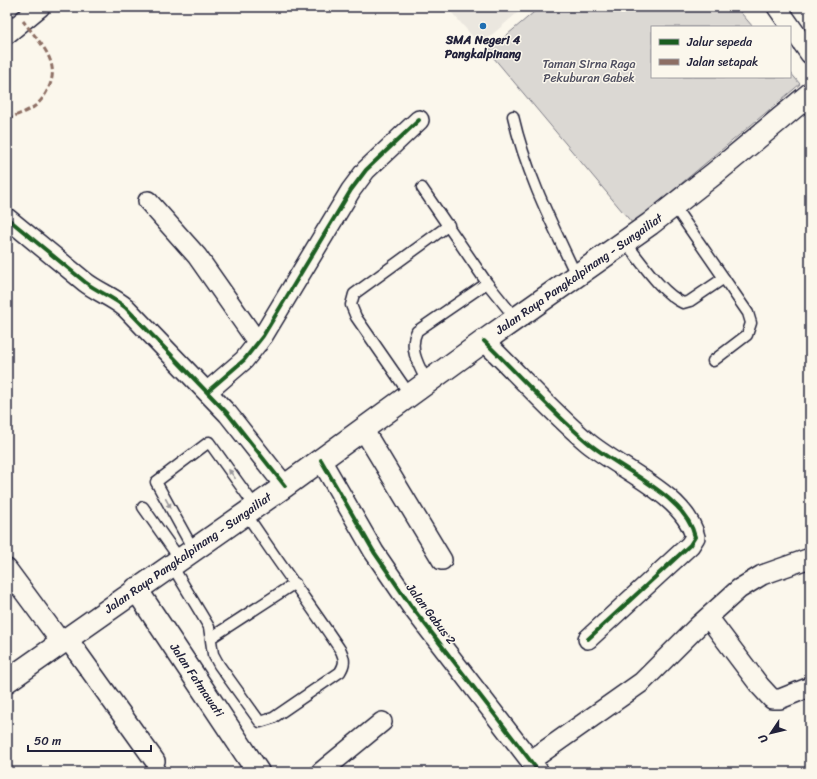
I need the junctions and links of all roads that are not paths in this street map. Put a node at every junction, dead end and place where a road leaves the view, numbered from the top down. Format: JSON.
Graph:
{"nodes":[{"id":1,"x":40,"y":7,"type":"edge"},
{"id":2,"x":777,"y":7,"type":"edge"},
{"id":3,"x":790,"y":26,"type":"edge"},
{"id":4,"x":791,"y":27,"type":"edge"},
{"id":5,"x":7,"y":34,"type":"edge"},
{"id":6,"x":810,"y":54,"type":"edge"},
{"id":7,"x":810,"y":94,"type":"edge"},
{"id":8,"x":513,"y":116,"type":"dead end"},
{"id":9,"x":419,"y":120,"type":"dead end"},
{"id":10,"x":422,"y":188,"type":"dead end"},
{"id":11,"x":148,"y":201,"type":"dead end"},
{"id":12,"x":674,"y":206,"type":"junction"},
{"id":13,"x":7,"y":218,"type":"edge"},
{"id":14,"x":449,"y":225,"type":"junction"},
{"id":15,"x":625,"y":242,"type":"junction"},
{"id":16,"x":577,"y":277,"type":"junction"},
{"id":17,"x":724,"y":278,"type":"junction"},
{"id":18,"x":487,"y":283,"type":"junction"},
{"id":19,"x":516,"y":319,"type":"junction"},
{"id":20,"x":484,"y":341,"type":"junction"},
{"id":21,"x":258,"y":343,"type":"junction"},
{"id":22,"x":713,"y":360,"type":"dead end"},
{"id":23,"x":418,"y":388,"type":"junction"},
{"id":24,"x":207,"y":392,"type":"junction"},
{"id":25,"x":363,"y":429,"type":"junction"},
{"id":26,"x":321,"y":460,"type":"junction"},
{"id":27,"x":285,"y":486,"type":"junction"},
{"id":28,"x":143,"y":507,"type":"dead end"},
{"id":29,"x":250,"y":509,"type":"junction"},
{"id":30,"x":181,"y":557,"type":"junction"},
{"id":31,"x":810,"y":558,"type":"edge"},
{"id":32,"x":442,"y":560,"type":"dead end"},
{"id":33,"x":7,"y":569,"type":"edge"},
{"id":34,"x":294,"y":583,"type":"junction"},
{"id":35,"x":136,"y":589,"type":"junction"},
{"id":36,"x":708,"y":617,"type":"junction"},
{"id":37,"x":212,"y":637,"type":"junction"},
{"id":38,"x":588,"y":639,"type":"dead end"},
{"id":39,"x":64,"y":640,"type":"junction"},
{"id":40,"x":7,"y":681,"type":"edge"},
{"id":41,"x":810,"y":687,"type":"edge"},
{"id":42,"x":382,"y":722,"type":"dead end"},
{"id":43,"x":155,"y":761,"type":"dead end"},
{"id":44,"x":534,"y":766,"type":"edge"},
{"id":45,"x":258,"y":772,"type":"edge"},
{"id":46,"x":321,"y":772,"type":"edge"}],
"edges":[{"from":1,"to":5,"type":"street"},
{"from":2,"to":3,"type":"street"},
{"from":4,"to":6,"type":"street"},
{"from":7,"to":12,"type":"main road","name":"Jalan Raya Pangkalpinang - Sungailiat"},
{"from":8,"to":16,"type":"lane"},
{"from":9,"to":21,"type":"street"},
{"from":10,"to":14,"type":"lane"},
{"from":11,"to":21,"type":"street"},
{"from":12,"to":15,"type":"main road","name":"Jalan Raya Pangkalpinang - Sungailiat"},
{"from":12,"to":17,"type":"lane"},
{"from":13,"to":24,"type":"street"},
{"from":14,"to":18,"type":"lane"},
{"from":14,"to":23,"type":"lane"},
{"from":15,"to":16,"type":"main road","name":"Jalan Raya Pangkalpinang - Sungailiat"},
{"from":15,"to":17,"type":"lane"},
{"from":16,"to":19,"type":"main road","name":"Jalan Raya Pangkalpinang - Sungailiat"},
{"from":17,"to":22,"type":"lane"},
{"from":18,"to":19,"type":"lane"},
{"from":18,"to":23,"type":"lane"},
{"from":19,"to":20,"type":"main road","name":"Jalan Raya Pangkalpinang - Sungailiat"},
{"from":20,"to":23,"type":"main road","name":"Jalan Raya Pangkalpinang - Sungailiat"},
{"from":20,"to":38,"type":"street"},
{"from":21,"to":24,"type":"street"},
{"from":23,"to":25,"type":"main road","name":"Jalan Raya Pangkalpinang - Sungailiat"},
{"from":24,"to":27,"type":"street"},
{"from":25,"to":26,"type":"main road","name":"Jalan Raya Pangkalpinang - Sungailiat"},
{"from":25,"to":32,"type":"street"},
{"from":26,"to":27,"type":"main road","name":"Jalan Raya Pangkalpinang - Sungailiat"},
{"from":26,"to":44,"type":"street","name":"Jalan Gabus 2"},
{"from":27,"to":29,"type":"main road","name":"Jalan Raya Pangkalpinang - Sungailiat"},
{"from":28,"to":30,"type":"lane"},
{"from":29,"to":30,"type":"main road","name":"Jalan Raya Pangkalpinang - Sungailiat"},
{"from":29,"to":30,"type":"lane","one_way":true},
{"from":29,"to":34,"type":"lane"},
{"from":30,"to":35,"type":"main road","name":"Jalan Raya Pangkalpinang - Sungailiat"},
{"from":30,"to":37,"type":"lane"},
{"from":31,"to":36,"type":"street"},
{"from":33,"to":39,"type":"street"},
{"from":34,"to":37,"type":"lane"},
{"from":34,"to":37,"type":"lane"},
{"from":35,"to":39,"type":"main road","name":"Jalan Raya Pangkalpinang - Sungailiat"},
{"from":35,"to":45,"type":"main road","name":"Jalan Fatmawati"},
{"from":36,"to":41,"type":"street"},
{"from":36,"to":44,"type":"street"},
{"from":39,"to":40,"type":"main road","name":"Jalan Raya Pangkalpinang - Sungailiat"},
{"from":39,"to":43,"type":"street"},
{"from":42,"to":46,"type":"street"}]}
